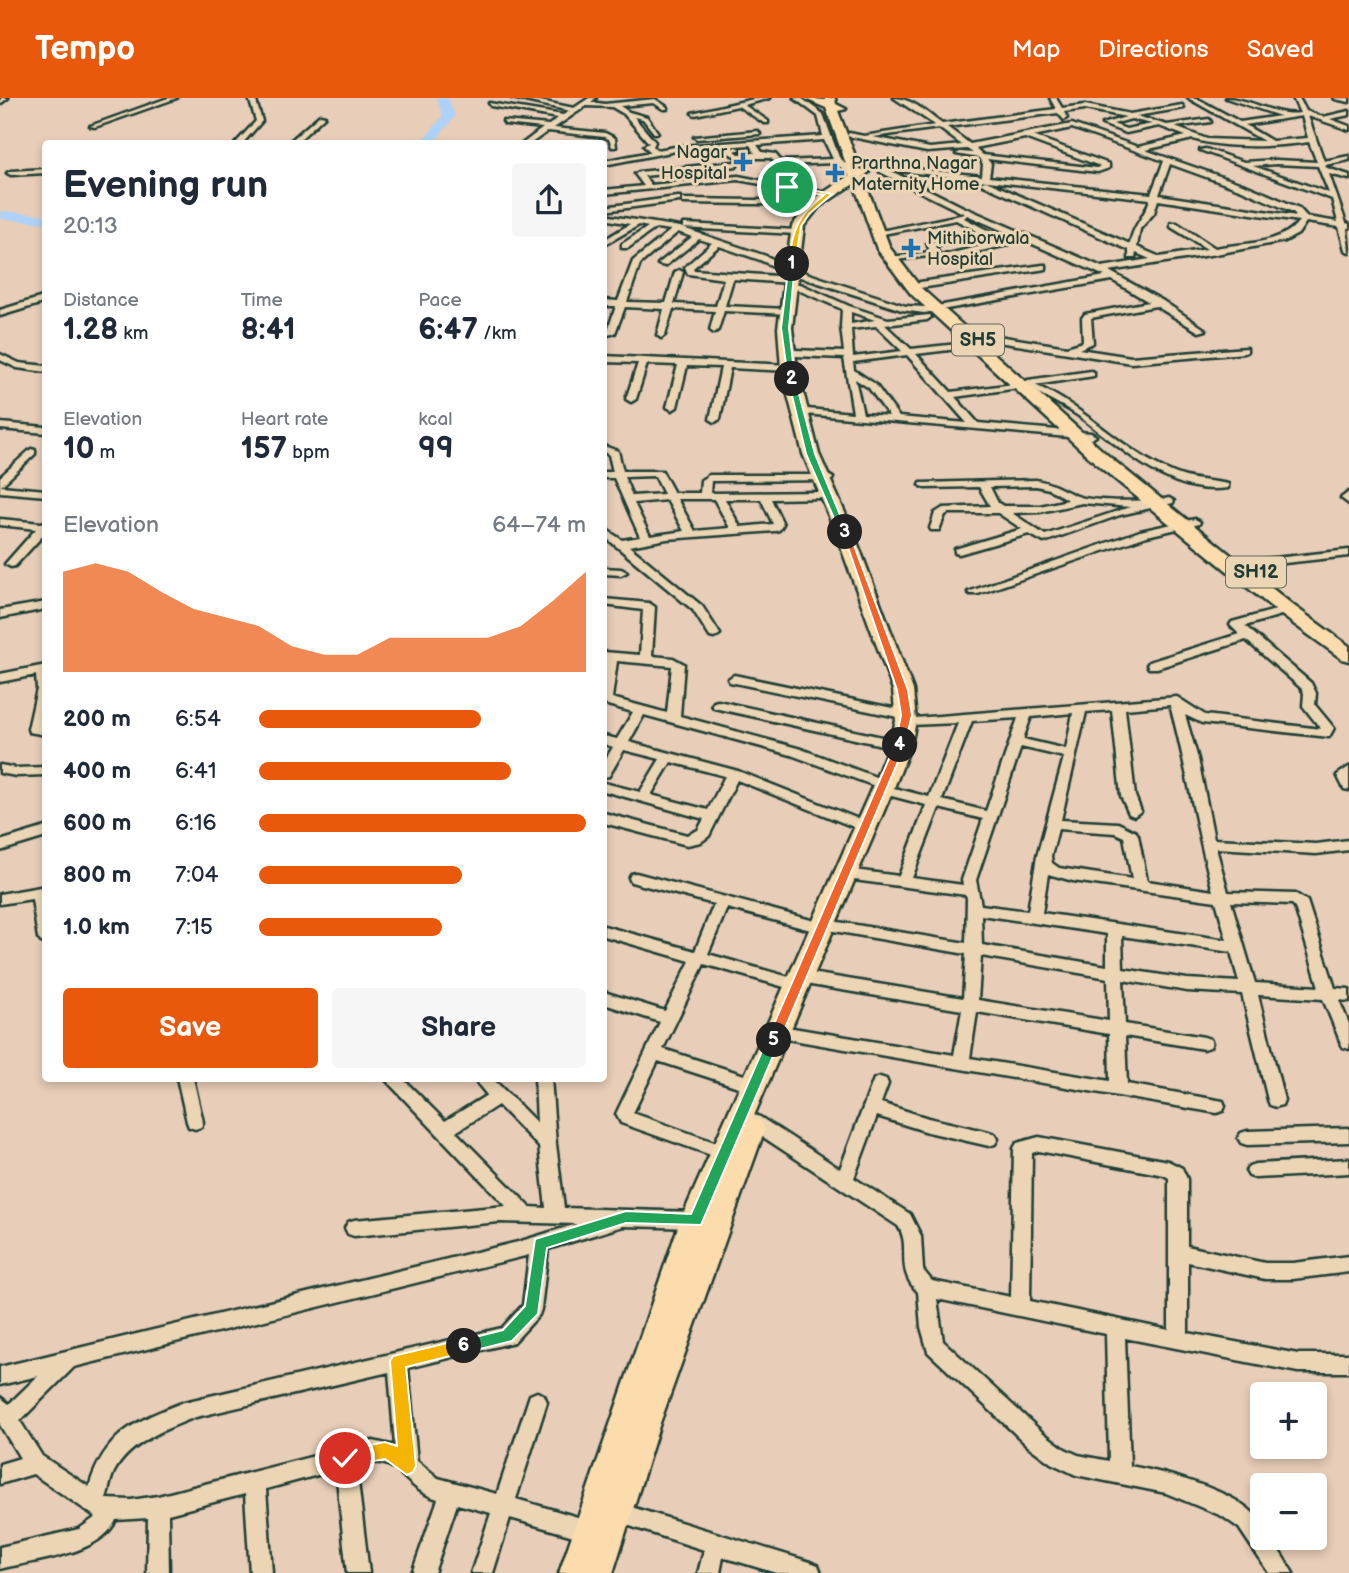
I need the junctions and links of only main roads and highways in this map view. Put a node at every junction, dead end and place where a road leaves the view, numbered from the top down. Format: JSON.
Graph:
{"nodes":[{"id":1,"x":808,"y":98,"type":"edge"},
{"id":2,"x":834,"y":104,"type":"edge"},
{"id":3,"x":861,"y":172,"type":"junction"},
{"id":4,"x":899,"y":258,"type":"joint"},
{"id":5,"x":794,"y":277,"type":"junction"},
{"id":6,"x":940,"y":311,"type":"junction"},
{"id":7,"x":1030,"y":390,"type":"junction"},
{"id":8,"x":1064,"y":414,"type":"joint"},
{"id":9,"x":1083,"y":435,"type":"junction"},
{"id":10,"x":810,"y":440,"type":"junction"},
{"id":11,"x":1160,"y":502,"type":"junction"},
{"id":12,"x":1188,"y":523,"type":"junction"},
{"id":13,"x":1287,"y":610,"type":"joint"},
{"id":14,"x":1349,"y":644,"type":"edge"},
{"id":15,"x":1349,"y":655,"type":"edge"},
{"id":16,"x":911,"y":718,"type":"junction"},
{"id":17,"x":879,"y":804,"type":"junction"},
{"id":18,"x":827,"y":927,"type":"junction"},
{"id":19,"x":804,"y":982,"type":"junction"},
{"id":20,"x":604,"y":1526,"type":"junction"},
{"id":21,"x":576,"y":1573,"type":"edge"},
{"id":22,"x":596,"y":1573,"type":"edge"}],
"edges":[{"from":1,"to":2,"type":"main road"},
{"from":2,"to":3,"type":"main road"},
{"from":2,"to":3,"type":"main road","number":"SH5"},
{"from":3,"to":4,"type":"main road","number":"SH5"},
{"from":3,"to":5,"type":"main road"},
{"from":3,"to":5,"type":"main road"},
{"from":3,"to":6,"type":"main road"},
{"from":4,"to":6,"type":"main road","number":"SH5"},
{"from":5,"to":10,"type":"main road"},
{"from":5,"to":10,"type":"main road"},
{"from":6,"to":7,"type":"main road","number":"SH5"},
{"from":7,"to":8,"type":"main road","number":"SH5"},
{"from":7,"to":9,"type":"main road"},
{"from":8,"to":9,"type":"main road","number":"SH12"},
{"from":9,"to":11,"type":"main road"},
{"from":9,"to":11,"type":"main road","number":"SH12"},
{"from":10,"to":16,"type":"main road"},
{"from":11,"to":12,"type":"main road","number":"SH12"},
{"from":12,"to":13,"type":"main road"},
{"from":12,"to":14,"type":"main road","number":"SH12"},
{"from":13,"to":15,"type":"main road"},
{"from":16,"to":17,"type":"main road"},
{"from":16,"to":17,"type":"main road"},
{"from":17,"to":18,"type":"main road"},
{"from":17,"to":18,"type":"main road"},
{"from":18,"to":19,"type":"main road"},
{"from":19,"to":20,"type":"main road"},
{"from":19,"to":20,"type":"main road"},
{"from":20,"to":21,"type":"main road"},
{"from":20,"to":22,"type":"main road"}]}
